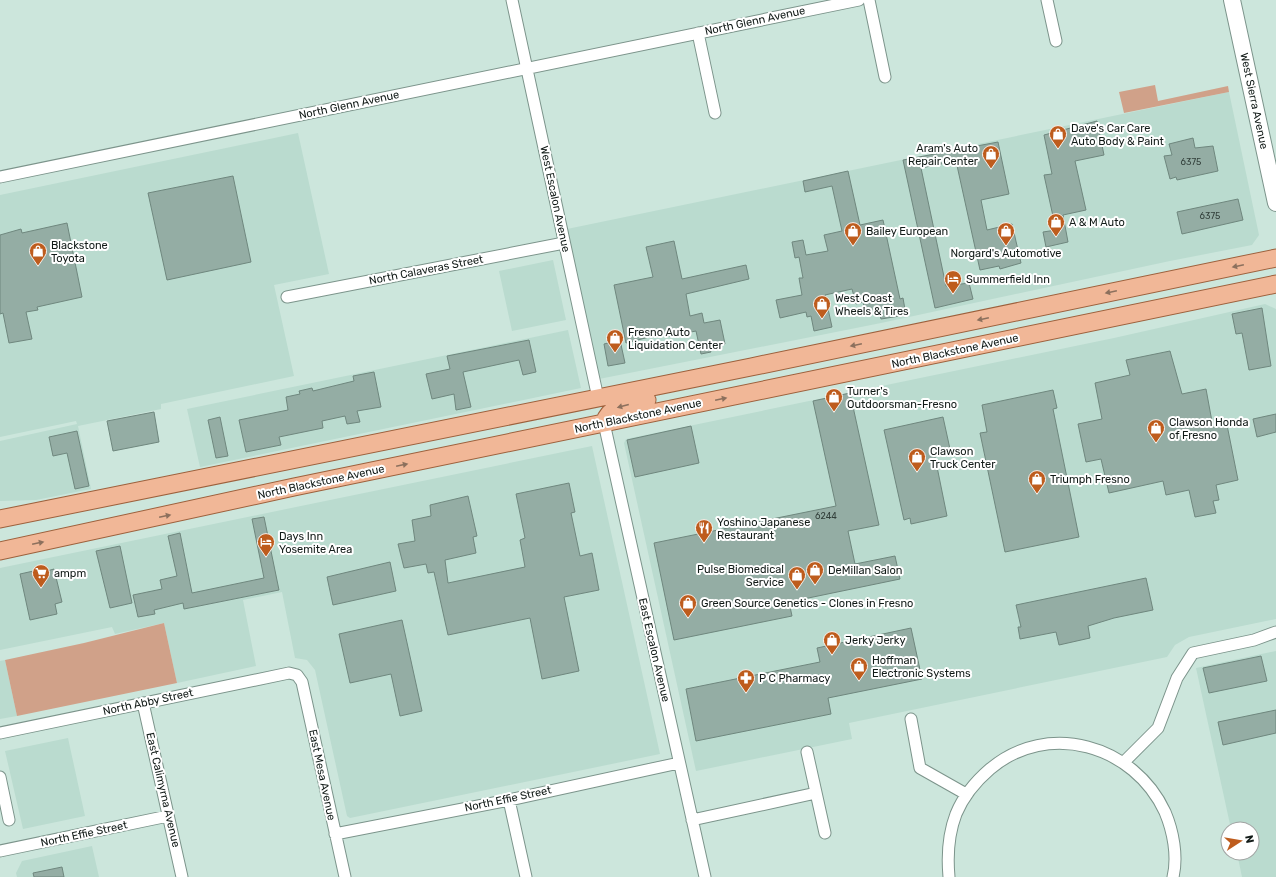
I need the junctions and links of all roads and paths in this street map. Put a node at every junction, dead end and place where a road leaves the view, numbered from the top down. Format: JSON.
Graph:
{"nodes":[{"id":1,"x":512,"y":0,"type":"edge"},
{"id":2,"x":859,"y":0,"type":"edge"},
{"id":3,"x":869,"y":0,"type":"edge"},
{"id":4,"x":1047,"y":0,"type":"edge"},
{"id":5,"x":1232,"y":0,"type":"edge"},
{"id":6,"x":698,"y":33,"type":"junction"},
{"id":7,"x":1056,"y":41,"type":"dead end"},
{"id":8,"x":527,"y":68,"type":"junction"},
{"id":9,"x":886,"y":77,"type":"dead end"},
{"id":10,"x":715,"y":114,"type":"dead end"},
{"id":11,"x":0,"y":177,"type":"edge"},
{"id":12,"x":1276,"y":203,"type":"edge"},
{"id":13,"x":564,"y":242,"type":"junction"},
{"id":14,"x":1276,"y":258,"type":"edge"},
{"id":15,"x":1276,"y":284,"type":"edge"},
{"id":16,"x":287,"y":297,"type":"dead end"},
{"id":17,"x":668,"y":384,"type":"junction"},
{"id":18,"x":598,"y":398,"type":"junction"},
{"id":19,"x":604,"y":423,"type":"junction"},
{"id":20,"x":494,"y":446,"type":"junction"},
{"id":21,"x":0,"y":519,"type":"edge"},
{"id":22,"x":0,"y":551,"type":"edge"},
{"id":23,"x":1276,"y":632,"type":"edge"},
{"id":24,"x":297,"y":675,"type":"joint"},
{"id":25,"x":143,"y":703,"type":"junction"},
{"id":26,"x":912,"y":719,"type":"dead end"},
{"id":27,"x":0,"y":734,"type":"edge"},
{"id":28,"x":806,"y":752,"type":"dead end"},
{"id":29,"x":1124,"y":762,"type":"junction"},
{"id":30,"x":679,"y":763,"type":"junction"},
{"id":31,"x":0,"y":777,"type":"edge"},
{"id":32,"x":816,"y":793,"type":"junction"},
{"id":33,"x":966,"y":794,"type":"junction"},
{"id":34,"x":509,"y":800,"type":"junction"},
{"id":35,"x":168,"y":816,"type":"junction"},
{"id":36,"x":9,"y":820,"type":"dead end"},
{"id":37,"x":692,"y":820,"type":"junction"},
{"id":38,"x":825,"y":833,"type":"dead end"},
{"id":39,"x":335,"y":834,"type":"junction"},
{"id":40,"x":0,"y":851,"type":"edge"},
{"id":41,"x":182,"y":877,"type":"edge"},
{"id":42,"x":345,"y":877,"type":"edge"},
{"id":43,"x":526,"y":877,"type":"edge"},
{"id":44,"x":705,"y":877,"type":"edge"},
{"id":45,"x":950,"y":877,"type":"edge"},
{"id":46,"x":1173,"y":877,"type":"edge"}],
"edges":[{"from":1,"to":8,"type":"street","name":"West Escalon Avenue"},
{"from":2,"to":6,"type":"street","name":"North Glenn Avenue"},
{"from":3,"to":9,"type":"street"},
{"from":4,"to":7,"type":"street"},
{"from":5,"to":12,"type":"main road","name":"West Sierra Avenue"},
{"from":6,"to":8,"type":"street","name":"North Glenn Avenue"},
{"from":6,"to":10,"type":"street","name":"North Glenn Avenue"},
{"from":8,"to":11,"type":"street","name":"North Glenn Avenue"},
{"from":8,"to":13,"type":"street","name":"West Escalon Avenue"},
{"from":13,"to":16,"type":"street","name":"North Calaveras Street"},
{"from":13,"to":18,"type":"street","name":"West Escalon Avenue"},
{"from":14,"to":17,"type":"main road","one_way":true},
{"from":19,"to":15,"type":"main road","name":"North Blackstone Avenue","one_way":true},
{"from":17,"to":18,"type":"main road"},
{"from":17,"to":19,"type":"main road","one_way":true},
{"from":18,"to":20,"type":"main road"},
{"from":18,"to":21,"type":"main road"},
{"from":19,"to":20,"type":"main road","name":"North Blackstone Avenue"},
{"from":19,"to":30,"type":"street","name":"East Escalon Avenue"},
{"from":22,"to":20,"type":"main road","name":"North Blackstone Avenue","one_way":true},
{"from":23,"to":29,"type":"street"},
{"from":24,"to":25,"type":"street","name":"North Abby Street"},
{"from":24,"to":39,"type":"street","name":"East Mesa Avenue"},
{"from":25,"to":27,"type":"street","name":"North Abby Street"},
{"from":25,"to":35,"type":"street","name":"East Calimyrna Avenue"},
{"from":26,"to":33,"type":"street"},
{"from":28,"to":32,"type":"street"},
{"from":29,"to":33,"type":"street"},
{"from":29,"to":46,"type":"street"},
{"from":30,"to":34,"type":"street","name":"North Effie Street"},
{"from":30,"to":37,"type":"street","name":"East Escalon Avenue"},
{"from":31,"to":36,"type":"street"},
{"from":32,"to":37,"type":"street"},
{"from":32,"to":38,"type":"street"},
{"from":33,"to":45,"type":"street"},
{"from":34,"to":39,"type":"street","name":"North Effie Street"},
{"from":34,"to":43,"type":"street"},
{"from":35,"to":40,"type":"street","name":"North Effie Street"},
{"from":35,"to":41,"type":"street","name":"East Calimyrna Avenue"},
{"from":37,"to":44,"type":"street","name":"East Escalon Avenue"},
{"from":39,"to":42,"type":"street","name":"East Mesa Avenue"}]}
